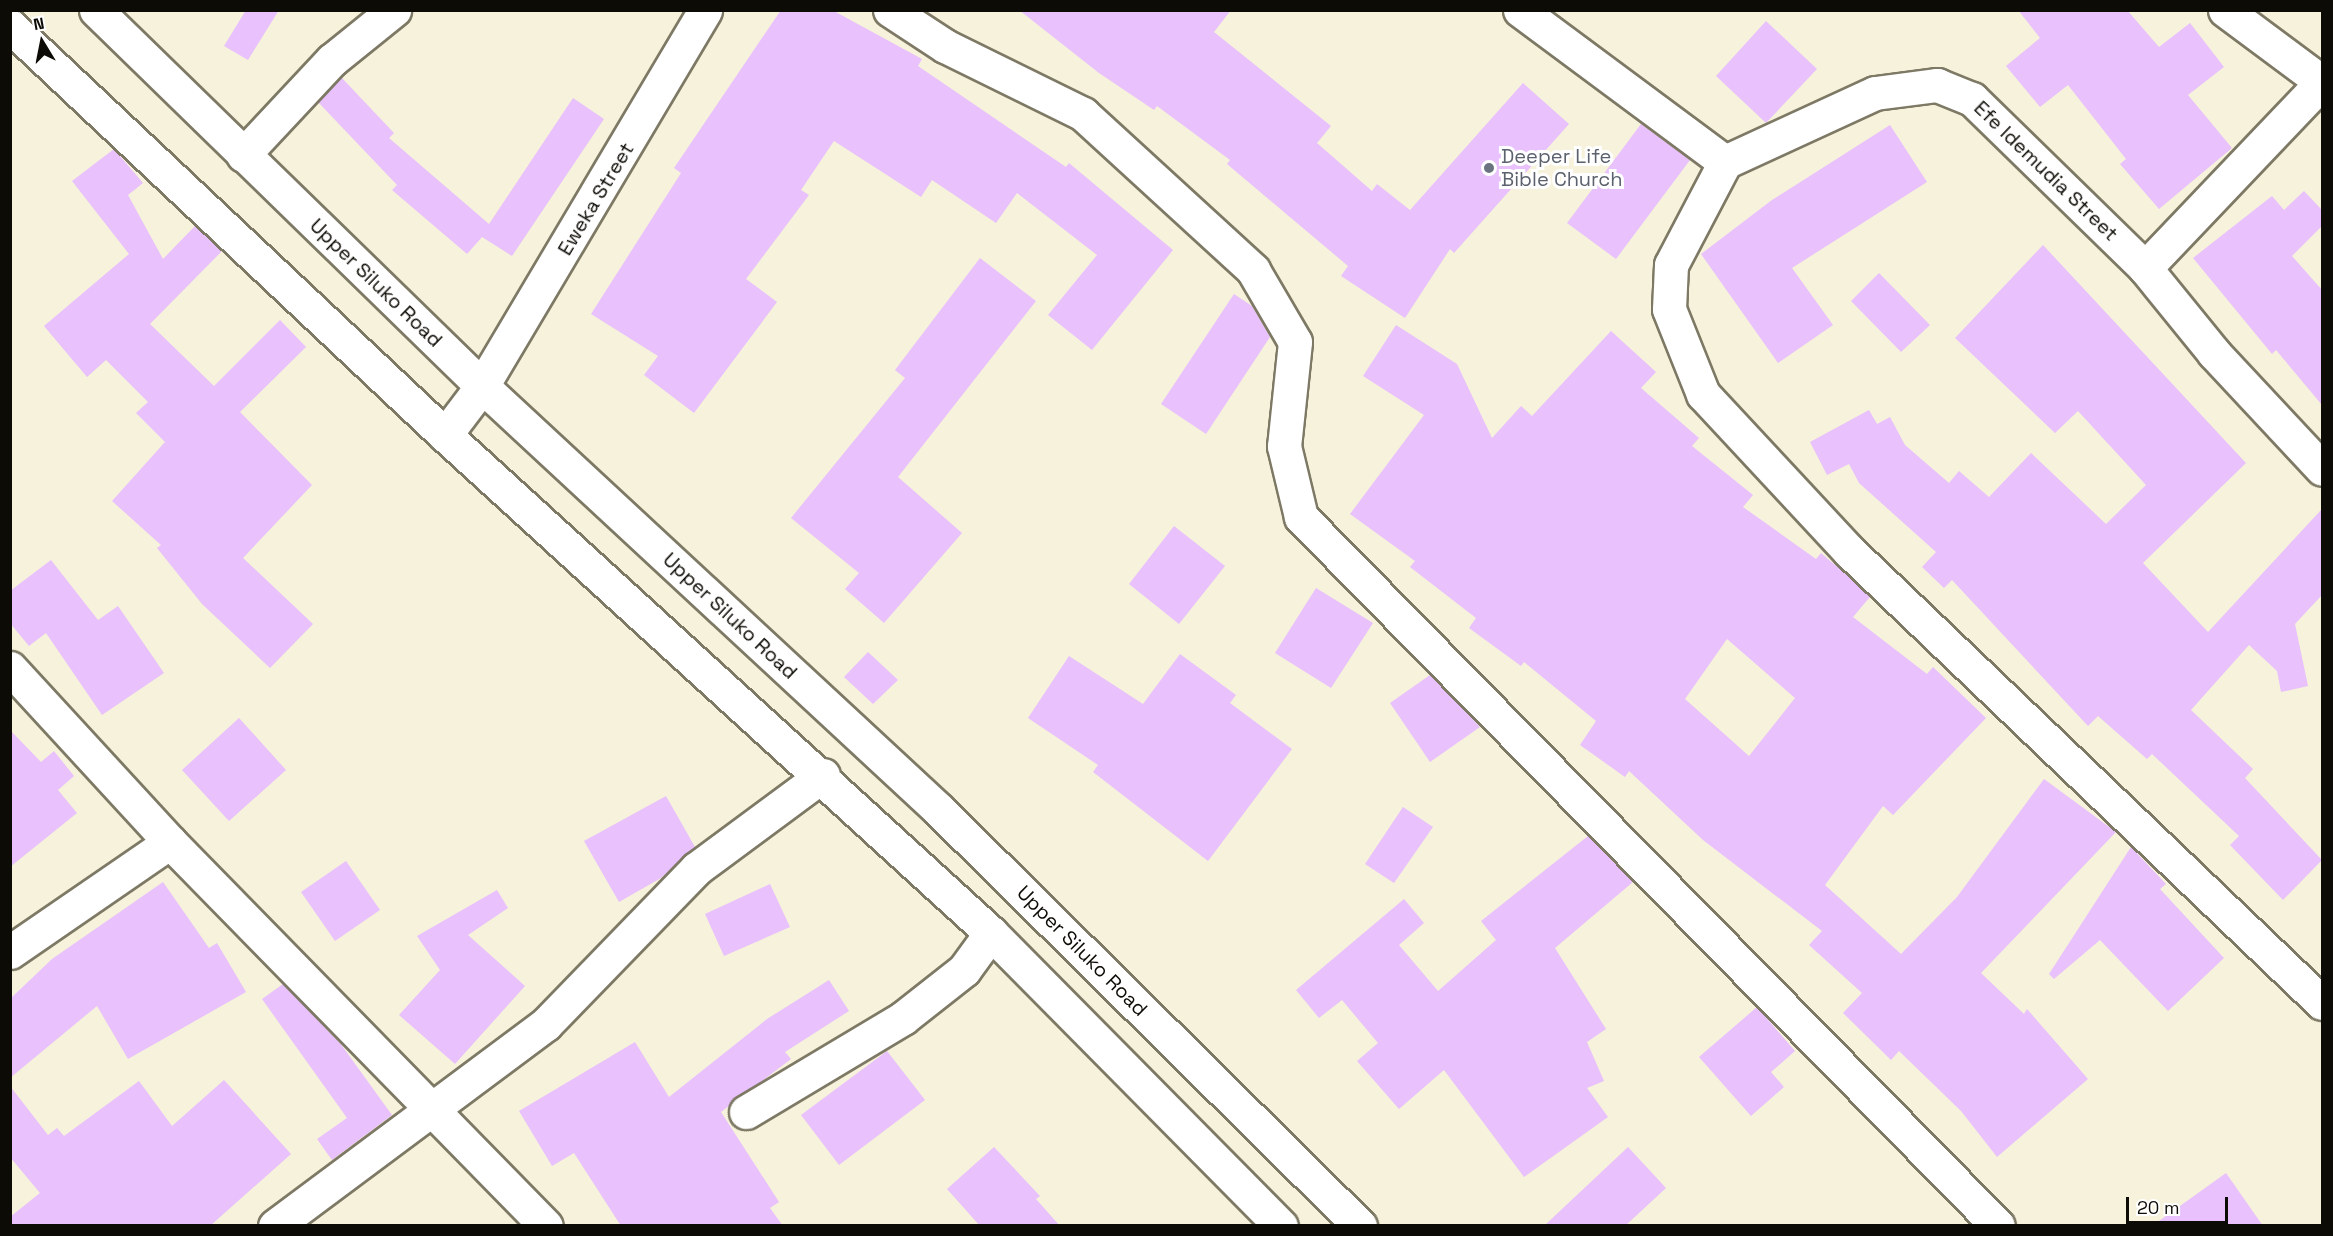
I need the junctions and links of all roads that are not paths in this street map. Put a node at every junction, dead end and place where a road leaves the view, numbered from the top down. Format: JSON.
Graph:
{"nodes":[{"id":1,"x":96,"y":10,"type":"edge"},
{"id":2,"x":394,"y":10,"type":"edge"},
{"id":3,"x":705,"y":10,"type":"edge"},
{"id":4,"x":890,"y":10,"type":"edge"},
{"id":5,"x":1520,"y":10,"type":"edge"},
{"id":6,"x":2225,"y":10,"type":"edge"},
{"id":7,"x":10,"y":26,"type":"edge"},
{"id":8,"x":2318,"y":94,"type":"edge"},
{"id":9,"x":243,"y":155,"type":"junction"},
{"id":10,"x":1725,"y":162,"type":"junction"},
{"id":11,"x":2145,"y":268,"type":"junction"},
{"id":12,"x":482,"y":386,"type":"junction"},
{"id":13,"x":445,"y":435,"type":"junction"},
{"id":14,"x":2322,"y":469,"type":"edge"},
{"id":15,"x":10,"y":668,"type":"edge"},
{"id":16,"x":823,"y":775,"type":"junction"},
{"id":17,"x":170,"y":842,"type":"junction"},
{"id":18,"x":991,"y":933,"type":"junction"},
{"id":19,"x":10,"y":952,"type":"edge"},
{"id":20,"x":2322,"y":1003,"type":"edge"},
{"id":21,"x":434,"y":1112,"type":"junction"},
{"id":22,"x":746,"y":1113,"type":"dead end"},
{"id":23,"x":275,"y":1226,"type":"edge"},
{"id":24,"x":546,"y":1226,"type":"edge"},
{"id":25,"x":1281,"y":1226,"type":"edge"},
{"id":26,"x":1360,"y":1226,"type":"edge"},
{"id":27,"x":1998,"y":1226,"type":"edge"}],
"edges":[{"from":1,"to":9,"type":"street","name":"Upper Siluko Road"},
{"from":2,"to":9,"type":"street"},
{"from":3,"to":12,"type":"street","name":"Eweka Street"},
{"from":4,"to":27,"type":"street"},
{"from":5,"to":10,"type":"street"},
{"from":6,"to":8,"type":"street"},
{"from":7,"to":13,"type":"street"},
{"from":8,"to":11,"type":"street"},
{"from":9,"to":12,"type":"street","name":"Upper Siluko Road"},
{"from":10,"to":11,"type":"street","name":"Efe Idemudia Street"},
{"from":10,"to":20,"type":"street"},
{"from":11,"to":14,"type":"street","name":"Efe Idemudia Street"},
{"from":12,"to":13,"type":"street"},
{"from":12,"to":26,"type":"street","name":"Upper Siluko Road"},
{"from":13,"to":16,"type":"street"},
{"from":15,"to":17,"type":"street"},
{"from":16,"to":18,"type":"street"},
{"from":16,"to":21,"type":"street"},
{"from":17,"to":19,"type":"street"},
{"from":17,"to":21,"type":"street"},
{"from":18,"to":22,"type":"street"},
{"from":18,"to":25,"type":"street"},
{"from":21,"to":23,"type":"street"},
{"from":21,"to":24,"type":"street"}]}
